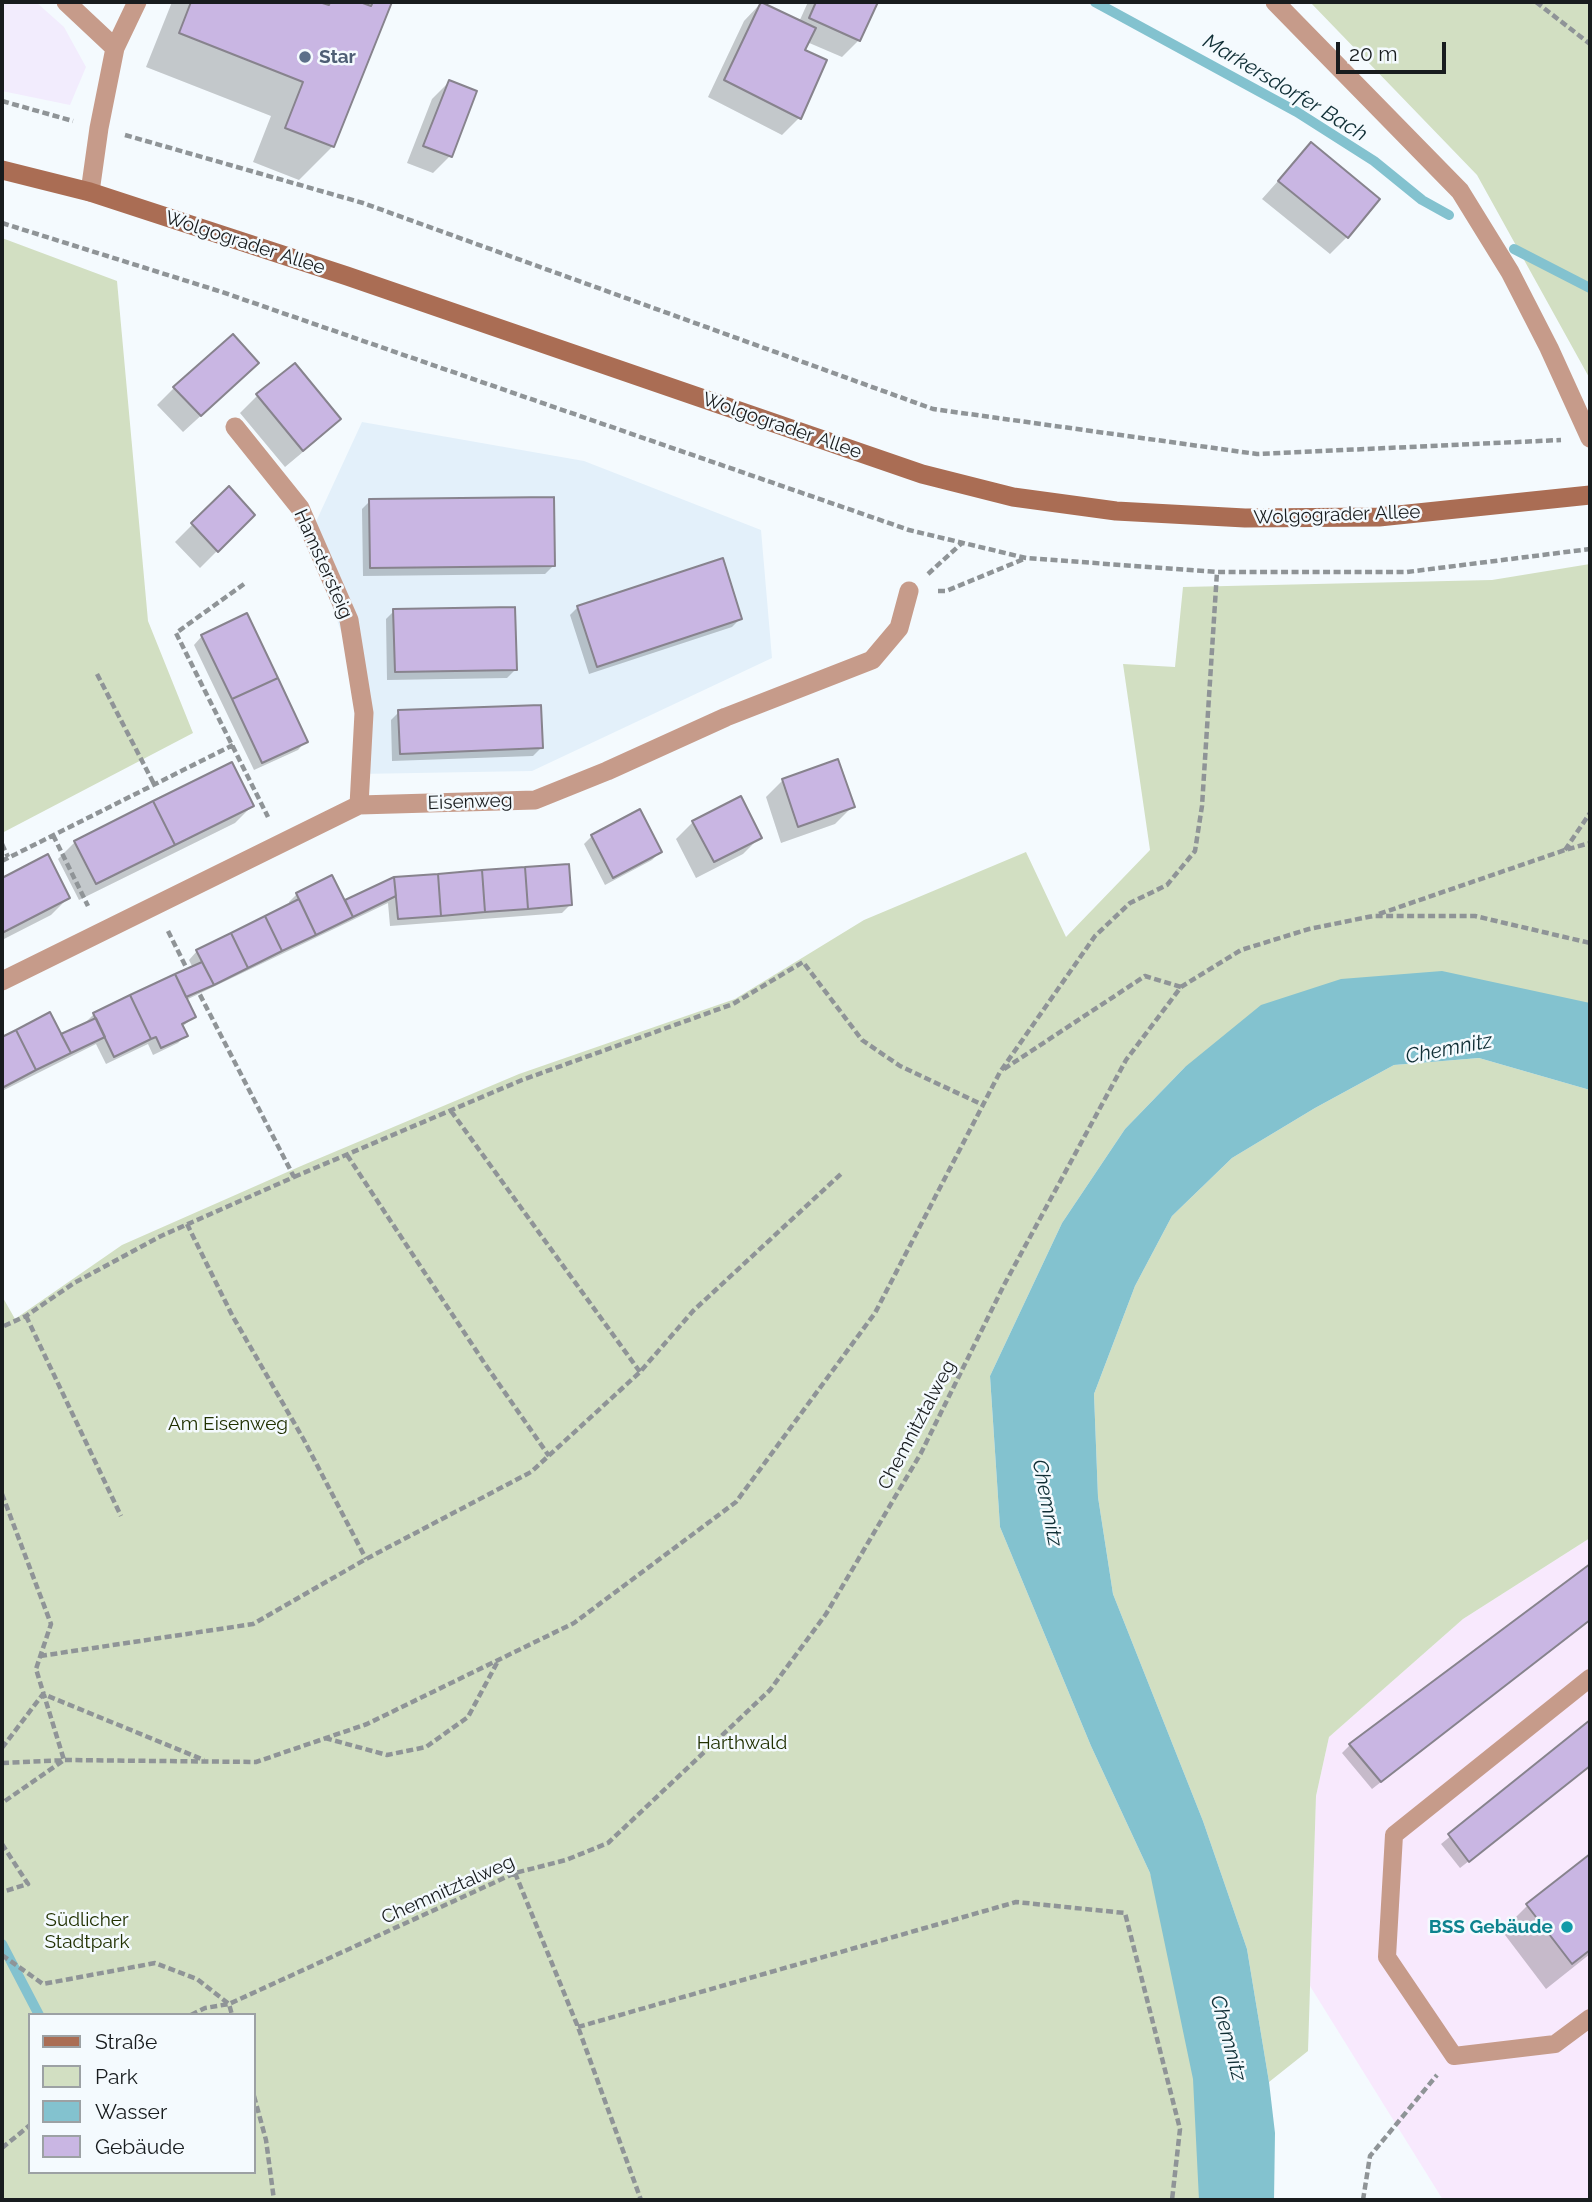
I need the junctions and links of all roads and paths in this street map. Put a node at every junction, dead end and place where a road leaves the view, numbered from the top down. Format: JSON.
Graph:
{"nodes":[{"id":1,"x":66,"y":2,"type":"edge"},
{"id":2,"x":137,"y":2,"type":"edge"},
{"id":3,"x":1275,"y":2,"type":"edge"},
{"id":4,"x":1536,"y":2,"type":"edge"},
{"id":5,"x":1590,"y":44,"type":"edge"},
{"id":6,"x":115,"y":48,"type":"junction"},
{"id":7,"x":2,"y":101,"type":"edge"},
{"id":8,"x":99,"y":128,"type":"junction"},
{"id":9,"x":2,"y":170,"type":"edge"},
{"id":10,"x":90,"y":192,"type":"junction"},
{"id":11,"x":235,"y":427,"type":"dead end"},
{"id":12,"x":1590,"y":438,"type":"edge"},
{"id":13,"x":1563,"y":440,"type":"dead end"},
{"id":14,"x":1590,"y":495,"type":"edge"},
{"id":15,"x":962,"y":543,"type":"dead end"},
{"id":16,"x":1026,"y":558,"type":"dead end"},
{"id":17,"x":1217,"y":572,"type":"dead end"},
{"id":18,"x":244,"y":584,"type":"dead end"},
{"id":19,"x":909,"y":591,"type":"junction"},
{"id":20,"x":97,"y":674,"type":"dead end"},
{"id":21,"x":233,"y":745,"type":"junction"},
{"id":22,"x":154,"y":785,"type":"junction"},
{"id":23,"x":359,"y":805,"type":"junction"},
{"id":24,"x":1590,"y":813,"type":"edge"},
{"id":25,"x":52,"y":835,"type":"junction"},
{"id":26,"x":281,"y":843,"type":"junction"},
{"id":27,"x":1590,"y":843,"type":"edge"},
{"id":28,"x":2,"y":844,"type":"edge"},
{"id":29,"x":1565,"y":850,"type":"junction"},
{"id":30,"x":8,"y":857,"type":"junction"},
{"id":31,"x":2,"y":861,"type":"edge"},
{"id":32,"x":154,"y":906,"type":"junction"},
{"id":33,"x":1373,"y":916,"type":"junction"},
{"id":34,"x":101,"y":932,"type":"junction"},
{"id":35,"x":1590,"y":943,"type":"edge"},
{"id":36,"x":187,"y":969,"type":"dead end"},
{"id":37,"x":2,"y":981,"type":"edge"},
{"id":38,"x":1181,"y":987,"type":"junction"},
{"id":39,"x":198,"y":991,"type":"dead end"},
{"id":40,"x":1000,"y":1072,"type":"junction"},
{"id":41,"x":983,"y":1105,"type":"junction"},
{"id":42,"x":451,"y":1111,"type":"junction"},
{"id":43,"x":347,"y":1155,"type":"junction"},
{"id":44,"x":843,"y":1172,"type":"dead end"},
{"id":45,"x":295,"y":1177,"type":"junction"},
{"id":46,"x":187,"y":1224,"type":"junction"},
{"id":47,"x":26,"y":1315,"type":"junction"},
{"id":48,"x":2,"y":1325,"type":"edge"},
{"id":49,"x":640,"y":1372,"type":"junction"},
{"id":50,"x":549,"y":1455,"type":"junction"},
{"id":51,"x":2,"y":1494,"type":"edge"},
{"id":52,"x":121,"y":1516,"type":"dead end"},
{"id":53,"x":366,"y":1559,"type":"junction"},
{"id":54,"x":40,"y":1656,"type":"junction"},
{"id":55,"x":498,"y":1660,"type":"junction"},
{"id":56,"x":1590,"y":1678,"type":"edge"},
{"id":57,"x":43,"y":1693,"type":"junction"},
{"id":58,"x":324,"y":1738,"type":"junction"},
{"id":59,"x":2,"y":1748,"type":"edge"},
{"id":60,"x":64,"y":1760,"type":"junction"},
{"id":61,"x":208,"y":1761,"type":"junction"},
{"id":62,"x":2,"y":1763,"type":"edge"},
{"id":63,"x":2,"y":1803,"type":"edge"},
{"id":64,"x":2,"y":1844,"type":"edge"},
{"id":65,"x":515,"y":1873,"type":"junction"},
{"id":66,"x":2,"y":1892,"type":"edge"},
{"id":67,"x":2,"y":1955,"type":"edge"},
{"id":68,"x":229,"y":2004,"type":"junction"},
{"id":69,"x":195,"y":2013,"type":"edge"},
{"id":70,"x":231,"y":2013,"type":"edge"},
{"id":71,"x":1590,"y":2018,"type":"edge"},
{"id":72,"x":578,"y":2027,"type":"junction"},
{"id":73,"x":1454,"y":2056,"type":"junction"},
{"id":74,"x":256,"y":2103,"type":"edge"},
{"id":75,"x":28,"y":2128,"type":"edge"},
{"id":76,"x":2,"y":2148,"type":"edge"},
{"id":77,"x":274,"y":2200,"type":"edge"},
{"id":78,"x":641,"y":2200,"type":"edge"},
{"id":79,"x":1171,"y":2200,"type":"edge"},
{"id":80,"x":1363,"y":2200,"type":"edge"}],
"edges":[{"from":1,"to":6,"type":"street"},
{"from":2,"to":6,"type":"street"},
{"from":3,"to":12,"type":"street"},
{"from":4,"to":5,"type":"path"},
{"from":6,"to":8,"type":"street"},
{"from":7,"to":8,"type":"path"},
{"from":8,"to":10,"type":"street"},
{"from":8,"to":13,"type":"path"},
{"from":9,"to":10,"type":"main road","name":"Wolgograder Allee"},
{"from":10,"to":14,"type":"main road","name":"Wolgograder Allee"},
{"from":11,"to":23,"type":"street","name":"Hamstersteig"},
{"from":15,"to":19,"type":"path"},
{"from":16,"to":19,"type":"path"},
{"from":17,"to":40,"type":"path"},
{"from":18,"to":21,"type":"path"},
{"from":19,"to":23,"type":"street","name":"Eisenweg"},
{"from":20,"to":22,"type":"path"},
{"from":21,"to":22,"type":"path"},
{"from":21,"to":26,"type":"path"},
{"from":22,"to":25,"type":"path"},
{"from":23,"to":26,"type":"street","name":"Eisenweg"},
{"from":24,"to":29,"type":"path"},
{"from":25,"to":30,"type":"path"},
{"from":25,"to":34,"type":"path"},
{"from":26,"to":32,"type":"street","name":"Eisenweg"},
{"from":27,"to":29,"type":"path"},
{"from":28,"to":30,"type":"path"},
{"from":29,"to":33,"type":"path"},
{"from":30,"to":31,"type":"path"},
{"from":32,"to":34,"type":"street","name":"Eisenweg"},
{"from":32,"to":36,"type":"path"},
{"from":33,"to":35,"type":"path","name":"Chemnitztalweg"},
{"from":33,"to":38,"type":"path","name":"Chemnitztalweg"},
{"from":34,"to":37,"type":"street","name":"Eisenweg"},
{"from":38,"to":40,"type":"path"},
{"from":38,"to":65,"type":"path","name":"Chemnitztalweg"},
{"from":39,"to":45,"type":"path"},
{"from":40,"to":41,"type":"path"},
{"from":41,"to":42,"type":"path"},
{"from":41,"to":55,"type":"path"},
{"from":42,"to":43,"type":"path"},
{"from":42,"to":49,"type":"path"},
{"from":43,"to":45,"type":"path"},
{"from":43,"to":50,"type":"path"},
{"from":44,"to":49,"type":"path"},
{"from":45,"to":46,"type":"path"},
{"from":46,"to":47,"type":"path"},
{"from":46,"to":53,"type":"path"},
{"from":47,"to":48,"type":"path"},
{"from":47,"to":52,"type":"path"},
{"from":49,"to":50,"type":"path"},
{"from":50,"to":53,"type":"path"},
{"from":51,"to":54,"type":"path"},
{"from":53,"to":54,"type":"path"},
{"from":54,"to":57,"type":"path"},
{"from":55,"to":58,"type":"path"},
{"from":55,"to":58,"type":"path"},
{"from":56,"to":73,"type":"lane"},
{"from":57,"to":59,"type":"path"},
{"from":57,"to":60,"type":"path"},
{"from":57,"to":61,"type":"path"},
{"from":58,"to":61,"type":"path"},
{"from":60,"to":61,"type":"path"},
{"from":60,"to":62,"type":"path"},
{"from":60,"to":63,"type":"path"},
{"from":64,"to":66,"type":"path"},
{"from":65,"to":68,"type":"path","name":"Chemnitztalweg"},
{"from":65,"to":72,"type":"path"},
{"from":67,"to":68,"type":"path"},
{"from":68,"to":69,"type":"path","name":"Chemnitztalweg"},
{"from":68,"to":70,"type":"path"},
{"from":71,"to":73,"type":"lane"},
{"from":72,"to":78,"type":"path"},
{"from":72,"to":79,"type":"path"},
{"from":73,"to":80,"type":"path"},
{"from":74,"to":77,"type":"path"},
{"from":75,"to":76,"type":"path"}]}
